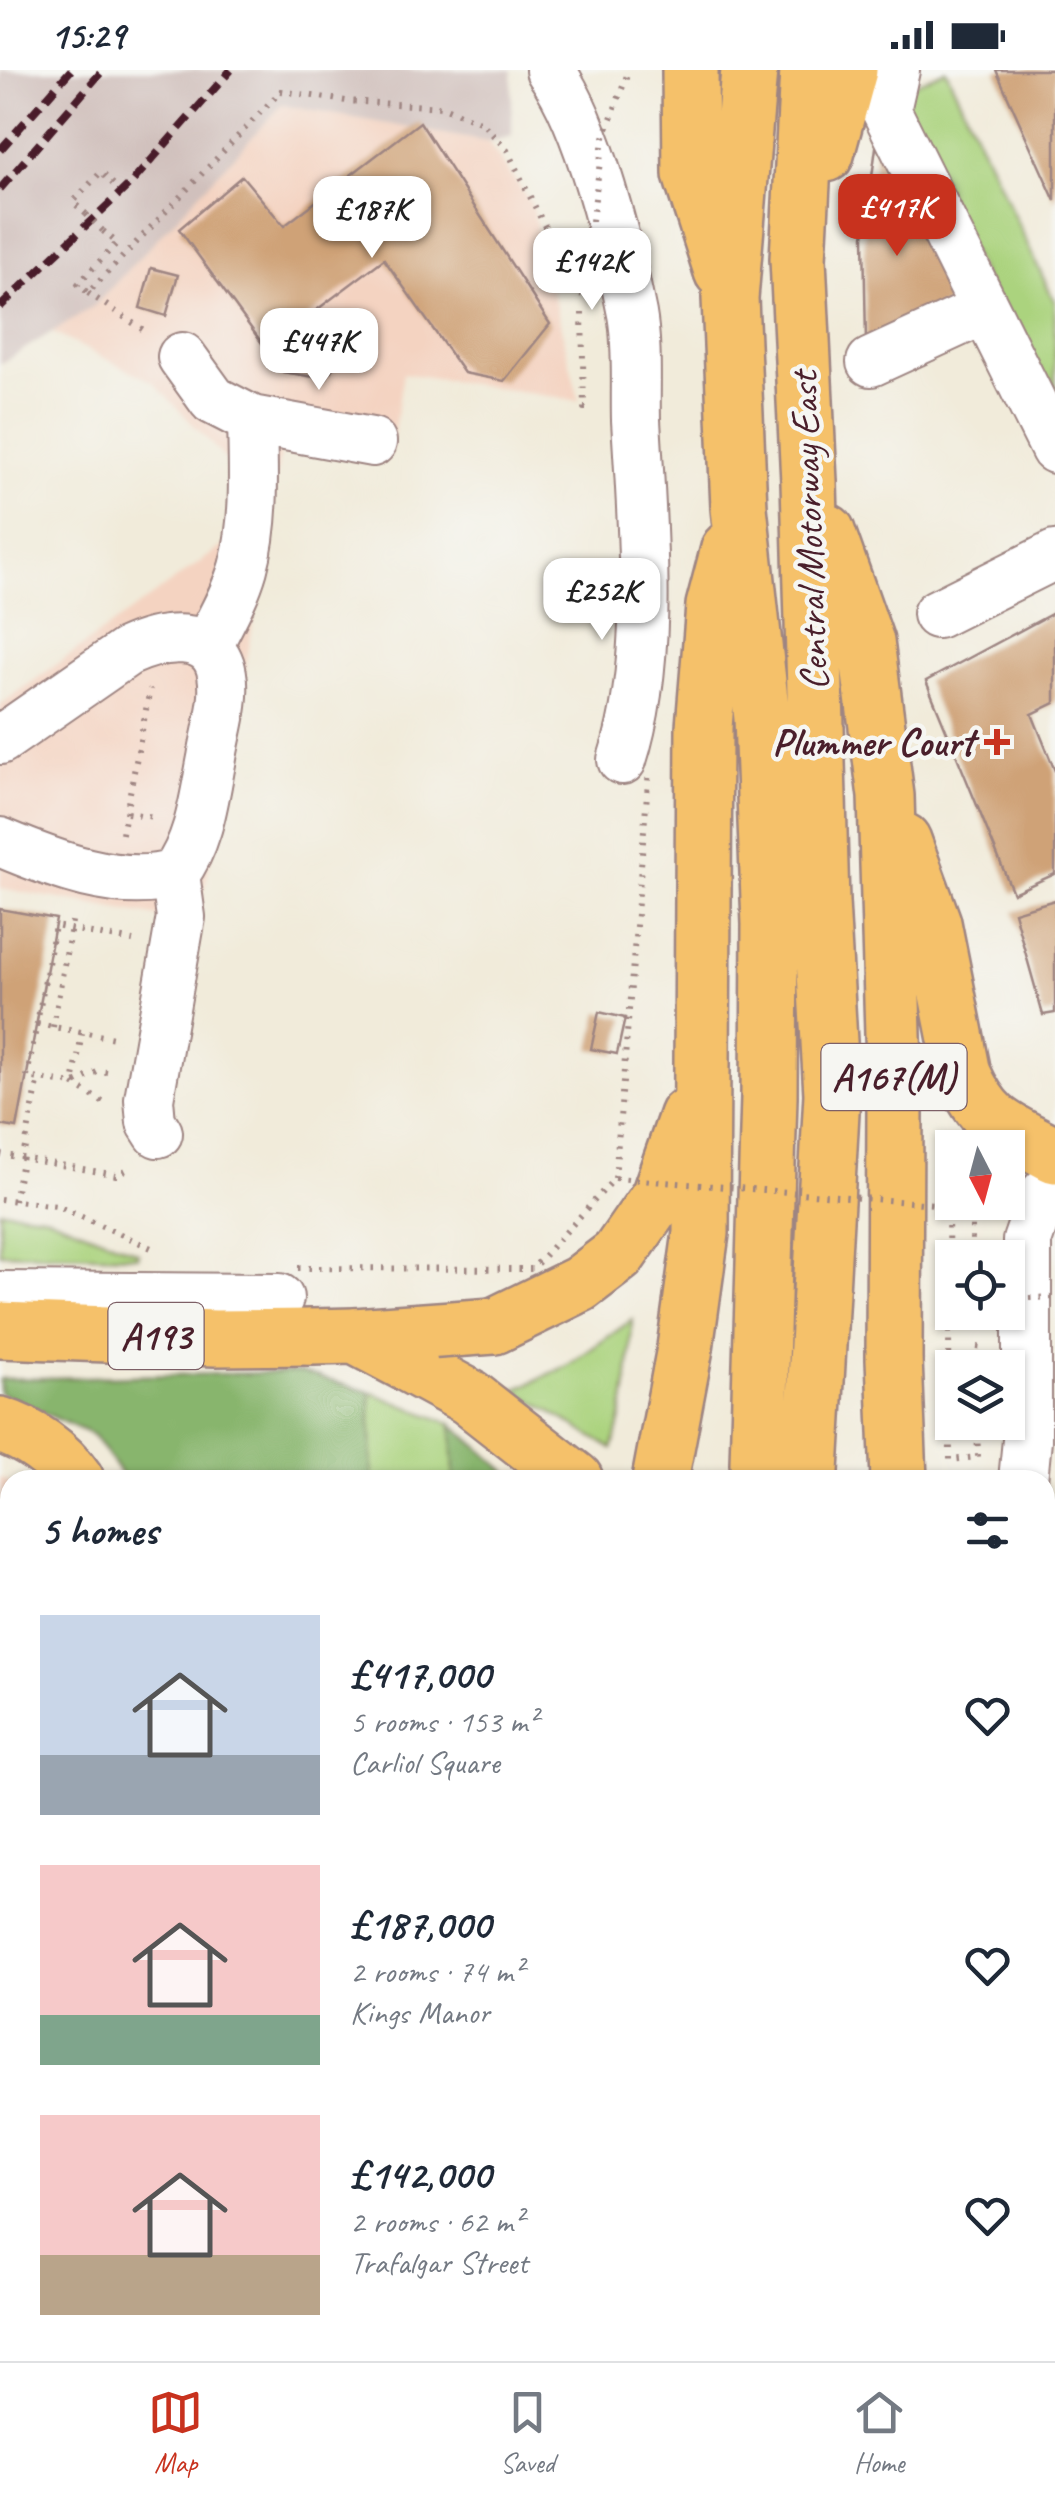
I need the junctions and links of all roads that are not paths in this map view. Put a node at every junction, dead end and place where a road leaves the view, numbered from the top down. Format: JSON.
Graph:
{"nodes":[{"id":1,"x":690,"y":70,"type":"edge"},
{"id":2,"x":750,"y":70,"type":"edge"},
{"id":3,"x":808,"y":70,"type":"edge"},
{"id":4,"x":849,"y":70,"type":"edge"},
{"id":5,"x":561,"y":74,"type":"edge"},
{"id":6,"x":890,"y":90,"type":"edge"},
{"id":7,"x":798,"y":259,"type":"junction"},
{"id":8,"x":730,"y":298,"type":"junction"},
{"id":9,"x":984,"y":310,"type":"junction"},
{"id":10,"x":182,"y":356,"type":"road end"},
{"id":11,"x":870,"y":362,"type":"dead end"},
{"id":12,"x":252,"y":420,"type":"junction"},
{"id":13,"x":372,"y":442,"type":"dead end"},
{"id":14,"x":1055,"y":449,"type":"edge"},
{"id":15,"x":809,"y":482,"type":"junction"},
{"id":16,"x":739,"y":508,"type":"junction"},
{"id":17,"x":1055,"y":555,"type":"edge"},
{"id":18,"x":937,"y":614,"type":"dead end"},
{"id":19,"x":207,"y":647,"type":"junction"},
{"id":20,"x":0,"y":740,"type":"edge"},
{"id":21,"x":635,"y":765,"type":"road end"},
{"id":22,"x":886,"y":796,"type":"junction"},
{"id":23,"x":0,"y":842,"type":"edge"},
{"id":24,"x":175,"y":874,"type":"junction"},
{"id":25,"x":701,"y":1076,"type":"junction"},
{"id":26,"x":137,"y":1135,"type":"road end"},
{"id":27,"x":1055,"y":1155,"type":"edge"},
{"id":28,"x":1055,"y":1183,"type":"edge"},
{"id":29,"x":0,"y":1296,"type":"edge"},
{"id":30,"x":311,"y":1310,"type":"junction"},
{"id":31,"x":0,"y":1330,"type":"edge"},
{"id":32,"x":0,"y":1425,"type":"edge"},
{"id":33,"x":69,"y":1470,"type":"edge"},
{"id":34,"x":563,"y":1470,"type":"edge"},
{"id":35,"x":662,"y":1470,"type":"edge"},
{"id":36,"x":899,"y":1470,"type":"edge"},
{"id":37,"x":1024,"y":1470,"type":"edge"}],
"edges":[{"from":1,"to":8,"type":"main road","number":"A167(M)"},
{"from":2,"to":8,"type":"main road","name":"Central Motorway East","number":"A167(M)"},
{"from":3,"to":7,"type":"main road","name":"Central Motorway East","number":"A167(M)"},
{"from":4,"to":7,"type":"main road","number":"A167(M)"},
{"from":5,"to":21,"type":"street"},
{"from":6,"to":9,"type":"street"},
{"from":7,"to":15,"type":"main road","name":"Central Motorway East","number":"A167(M)"},
{"from":8,"to":16,"type":"main road","name":"Central Motorway East","number":"A167(M)"},
{"from":9,"to":11,"type":"street"},
{"from":9,"to":14,"type":"street"},
{"from":10,"to":12,"type":"street"},
{"from":12,"to":13,"type":"street"},
{"from":12,"to":19,"type":"street"},
{"from":15,"to":16,"type":"main road","name":"Central Motorway East","number":"A167(M)"},
{"from":15,"to":22,"type":"main road","number":"A167(M)"},
{"from":16,"to":25,"type":"main road","number":"A167(M)"},
{"from":17,"to":18,"type":"street"},
{"from":19,"to":20,"type":"street"},
{"from":19,"to":24,"type":"street"},
{"from":22,"to":27,"type":"main road","number":"A167(M)"},
{"from":22,"to":36,"type":"main road","number":"A167(M)"},
{"from":23,"to":24,"type":"street"},
{"from":24,"to":26,"type":"street"},
{"from":25,"to":30,"type":"main road","number":"A167(M)","bridge":true},
{"from":25,"to":35,"type":"main road","number":"A167(M)"},
{"from":28,"to":37,"type":"street"},
{"from":29,"to":30,"type":"street"},
{"from":30,"to":31,"type":"main road","number":"A193"},
{"from":30,"to":34,"type":"main road","number":"A193","bridge":true},
{"from":32,"to":33,"type":"main road"}]}
